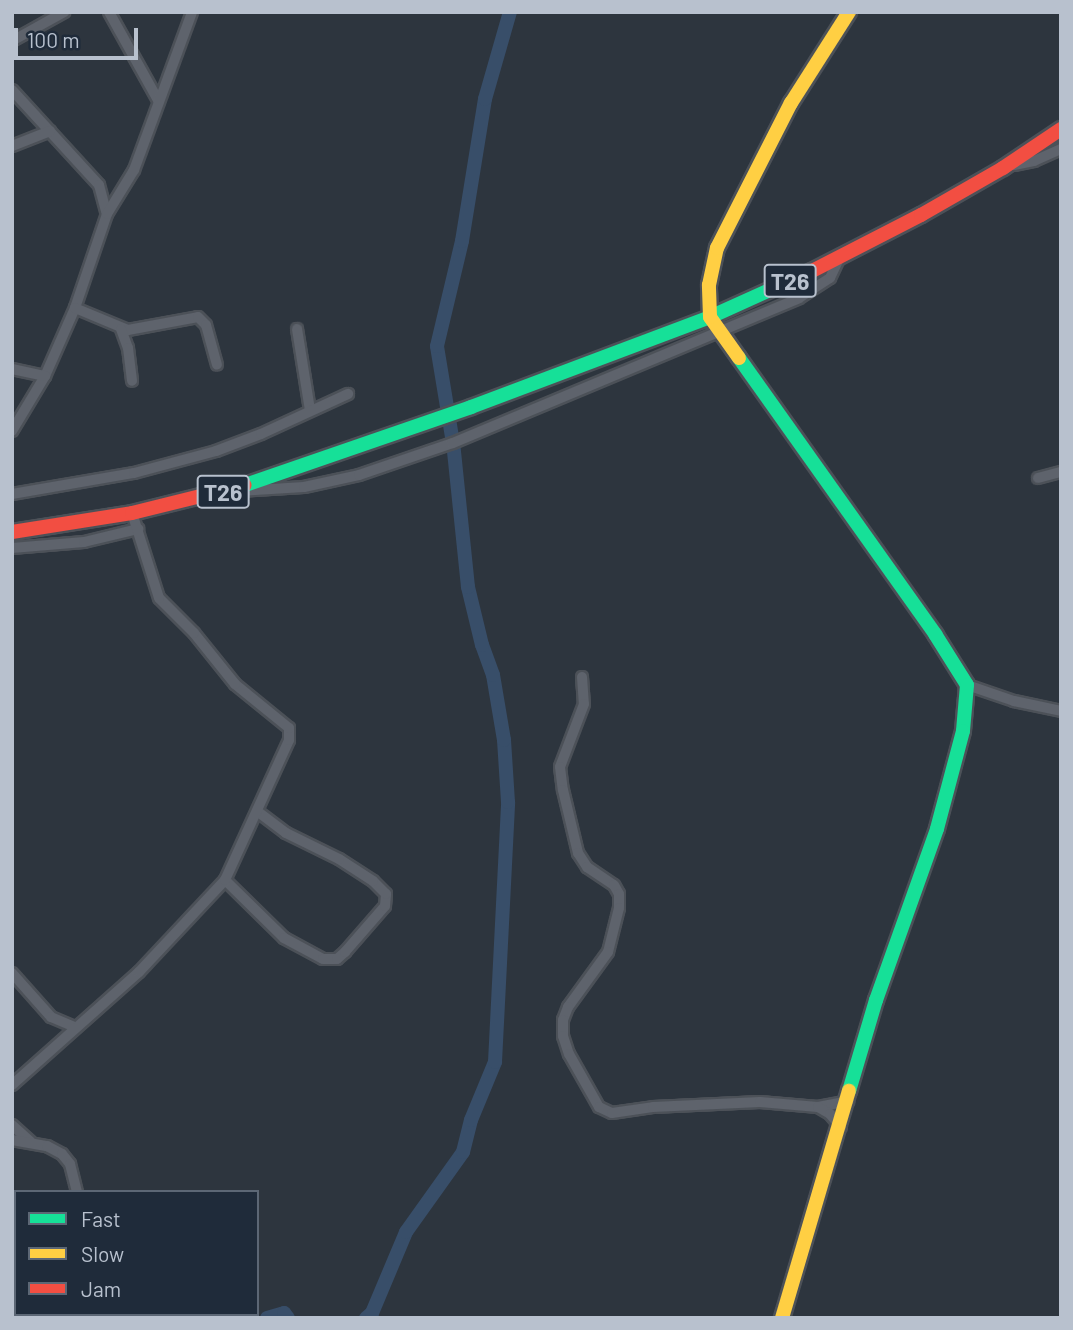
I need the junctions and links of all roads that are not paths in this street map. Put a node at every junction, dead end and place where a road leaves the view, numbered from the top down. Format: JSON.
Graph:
{"nodes":[{"id":1,"x":64,"y":12,"type":"edge"},
{"id":2,"x":109,"y":12,"type":"edge"},
{"id":3,"x":192,"y":12,"type":"edge"},
{"id":4,"x":849,"y":12,"type":"edge"},
{"id":5,"x":12,"y":41,"type":"edge"},
{"id":6,"x":12,"y":90,"type":"edge"},
{"id":7,"x":158,"y":100,"type":"junction"},
{"id":8,"x":1061,"y":129,"type":"edge"},
{"id":9,"x":50,"y":131,"type":"junction"},
{"id":10,"x":12,"y":146,"type":"edge"},
{"id":11,"x":1061,"y":149,"type":"edge"},
{"id":12,"x":1003,"y":168,"type":"junction"},
{"id":13,"x":107,"y":214,"type":"junction"},
{"id":14,"x":841,"y":256,"type":"junction"},
{"id":15,"x":75,"y":308,"type":"junction"},
{"id":16,"x":710,"y":317,"type":"junction"},
{"id":17,"x":121,"y":329,"type":"junction"},
{"id":18,"x":297,"y":329,"type":"dead end"},
{"id":19,"x":720,"y":332,"type":"junction"},
{"id":20,"x":217,"y":365,"type":"dead end"},
{"id":21,"x":12,"y":369,"type":"edge"},
{"id":22,"x":45,"y":376,"type":"junction"},
{"id":23,"x":132,"y":381,"type":"dead end"},
{"id":24,"x":348,"y":394,"type":"dead end"},
{"id":25,"x":310,"y":410,"type":"junction"},
{"id":26,"x":12,"y":431,"type":"edge"},
{"id":27,"x":1061,"y":472,"type":"edge"},
{"id":28,"x":1038,"y":478,"type":"dead end"},
{"id":29,"x":229,"y":491,"type":"junction"},
{"id":30,"x":12,"y":494,"type":"edge"},
{"id":31,"x":132,"y":513,"type":"junction"},
{"id":32,"x":138,"y":529,"type":"junction"},
{"id":33,"x":12,"y":532,"type":"edge"},
{"id":34,"x":12,"y":548,"type":"edge"},
{"id":35,"x":583,"y":677,"type":"dead end"},
{"id":36,"x":967,"y":685,"type":"junction"},
{"id":37,"x":1061,"y":711,"type":"edge"},
{"id":38,"x":257,"y":811,"type":"junction"},
{"id":39,"x":225,"y":880,"type":"junction"},
{"id":40,"x":12,"y":973,"type":"edge"},
{"id":41,"x":74,"y":1027,"type":"junction"},
{"id":42,"x":12,"y":1085,"type":"edge"},
{"id":43,"x":848,"y":1101,"type":"junction"},
{"id":44,"x":818,"y":1107,"type":"junction"},
{"id":45,"x":12,"y":1125,"type":"edge"},
{"id":46,"x":841,"y":1128,"type":"junction"},
{"id":47,"x":12,"y":1140,"type":"edge"},
{"id":48,"x":31,"y":1143,"type":"junction"},
{"id":49,"x":76,"y":1190,"type":"edge"},
{"id":50,"x":782,"y":1318,"type":"edge"}],
"edges":[{"from":1,"to":5,"type":"street"},
{"from":2,"to":7,"type":"street"},
{"from":3,"to":7,"type":"street"},
{"from":4,"to":16,"type":"main road"},
{"from":6,"to":9,"type":"street"},
{"from":7,"to":13,"type":"street"},
{"from":8,"to":12,"type":"main road","number":"T26"},
{"from":9,"to":10,"type":"street"},
{"from":9,"to":13,"type":"street"},
{"from":11,"to":12,"type":"street"},
{"from":12,"to":14,"type":"main road","number":"T26"},
{"from":13,"to":15,"type":"street"},
{"from":14,"to":16,"type":"main road","number":"T26"},
{"from":14,"to":19,"type":"street"},
{"from":15,"to":17,"type":"street"},
{"from":15,"to":22,"type":"street"},
{"from":16,"to":19,"type":"main road"},
{"from":16,"to":29,"type":"main road","number":"T26"},
{"from":17,"to":20,"type":"street"},
{"from":17,"to":23,"type":"street"},
{"from":18,"to":25,"type":"street"},
{"from":19,"to":29,"type":"street"},
{"from":19,"to":36,"type":"main road"},
{"from":21,"to":22,"type":"street"},
{"from":22,"to":26,"type":"street"},
{"from":24,"to":25,"type":"street"},
{"from":25,"to":30,"type":"street"},
{"from":27,"to":28,"type":"street"},
{"from":29,"to":31,"type":"main road","number":"T26"},
{"from":31,"to":32,"type":"street"},
{"from":31,"to":33,"type":"main road","number":"T26"},
{"from":32,"to":34,"type":"street"},
{"from":32,"to":38,"type":"street"},
{"from":35,"to":44,"type":"street"},
{"from":36,"to":37,"type":"street"},
{"from":36,"to":43,"type":"main road"},
{"from":38,"to":39,"type":"street"},
{"from":38,"to":39,"type":"street"},
{"from":39,"to":41,"type":"street"},
{"from":40,"to":41,"type":"street"},
{"from":41,"to":42,"type":"street"},
{"from":43,"to":44,"type":"street"},
{"from":43,"to":46,"type":"main road"},
{"from":44,"to":46,"type":"street"},
{"from":45,"to":48,"type":"street"},
{"from":46,"to":50,"type":"main road"},
{"from":47,"to":48,"type":"street"},
{"from":48,"to":49,"type":"street"}]}
